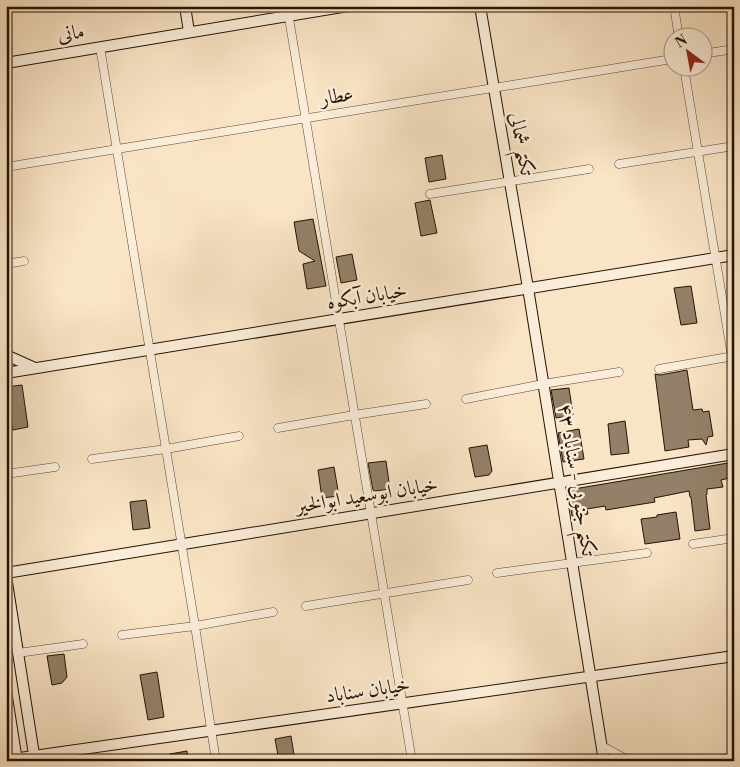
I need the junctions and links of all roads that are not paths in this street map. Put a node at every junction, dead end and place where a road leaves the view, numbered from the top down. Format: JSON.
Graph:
{"nodes":[{"id":1,"x":185,"y":6,"type":"edge"},
{"id":2,"x":348,"y":6,"type":"edge"},
{"id":3,"x":480,"y":6,"type":"edge"},
{"id":4,"x":674,"y":6,"type":"edge"},
{"id":5,"x":321,"y":8,"type":"edge"},
{"id":6,"x":288,"y":11,"type":"edge"},
{"id":7,"x":677,"y":28,"type":"edge"},
{"id":8,"x":189,"y":32,"type":"junction"},
{"id":9,"x":100,"y":47,"type":"junction"},
{"id":10,"x":734,"y":49,"type":"edge"},
{"id":11,"x":712,"y":52,"type":"edge"},
{"id":12,"x":662,"y":61,"type":"edge"},
{"id":13,"x":6,"y":63,"type":"edge"},
{"id":14,"x":686,"y":78,"type":"edge"},
{"id":15,"x":494,"y":88,"type":"junction"},
{"id":16,"x":305,"y":118,"type":"junction"},
{"id":17,"x":734,"y":146,"type":"edge"},
{"id":18,"x":116,"y":149,"type":"junction"},
{"id":19,"x":698,"y":151,"type":"junction"},
{"id":20,"x":619,"y":164,"type":"dead end"},
{"id":21,"x":6,"y":167,"type":"edge"},
{"id":22,"x":589,"y":169,"type":"dead end"},
{"id":23,"x":510,"y":182,"type":"junction"},
{"id":24,"x":430,"y":194,"type":"dead end"},
{"id":25,"x":734,"y":255,"type":"edge"},
{"id":26,"x":716,"y":258,"type":"junction"},
{"id":27,"x":24,"y":261,"type":"dead end"},
{"id":28,"x":6,"y":264,"type":"edge"},
{"id":29,"x":528,"y":288,"type":"junction"},
{"id":30,"x":338,"y":319,"type":"junction"},
{"id":31,"x":150,"y":350,"type":"junction"},
{"id":32,"x":6,"y":355,"type":"edge"},
{"id":33,"x":733,"y":356,"type":"edge"},
{"id":34,"x":35,"y":368,"type":"junction"},
{"id":35,"x":659,"y":369,"type":"dead end"},
{"id":36,"x":734,"y":369,"type":"edge"},
{"id":37,"x":619,"y":372,"type":"dead end"},
{"id":38,"x":6,"y":373,"type":"edge"},
{"id":39,"x":543,"y":384,"type":"junction"},
{"id":40,"x":466,"y":399,"type":"dead end"},
{"id":41,"x":426,"y":404,"type":"dead end"},
{"id":42,"x":354,"y":415,"type":"junction"},
{"id":43,"x":278,"y":428,"type":"dead end"},
{"id":44,"x":239,"y":436,"type":"dead end"},
{"id":45,"x":166,"y":449,"type":"junction"},
{"id":46,"x":734,"y":454,"type":"edge"},
{"id":47,"x":92,"y":459,"type":"dead end"},
{"id":48,"x":55,"y":467,"type":"dead end"},
{"id":49,"x":6,"y":474,"type":"edge"},
{"id":50,"x":559,"y":482,"type":"junction"},
{"id":51,"x":371,"y":514,"type":"junction"},
{"id":52,"x":734,"y":538,"type":"edge"},
{"id":53,"x":182,"y":544,"type":"junction"},
{"id":54,"x":693,"y":544,"type":"dead end"},
{"id":55,"x":647,"y":553,"type":"dead end"},
{"id":56,"x":572,"y":564,"type":"junction"},
{"id":57,"x":497,"y":574,"type":"dead end"},
{"id":58,"x":6,"y":575,"type":"edge"},
{"id":59,"x":468,"y":580,"type":"dead end"},
{"id":60,"x":384,"y":594,"type":"junction"},
{"id":61,"x":306,"y":606,"type":"dead end"},
{"id":62,"x":273,"y":612,"type":"dead end"},
{"id":63,"x":195,"y":626,"type":"junction"},
{"id":64,"x":122,"y":635,"type":"dead end"},
{"id":65,"x":83,"y":644,"type":"dead end"},
{"id":66,"x":18,"y":654,"type":"junction"},
{"id":67,"x":734,"y":656,"type":"edge"},
{"id":68,"x":590,"y":677,"type":"junction"},
{"id":69,"x":6,"y":691,"type":"edge"},
{"id":70,"x":402,"y":704,"type":"junction"},
{"id":71,"x":211,"y":731,"type":"junction"},
{"id":72,"x":602,"y":746,"type":"junction"},
{"id":73,"x":734,"y":757,"type":"edge"},
{"id":74,"x":34,"y":759,"type":"edge"},
{"id":75,"x":13,"y":760,"type":"edge"},
{"id":76,"x":216,"y":761,"type":"edge"},
{"id":77,"x":412,"y":761,"type":"edge"},
{"id":78,"x":604,"y":761,"type":"edge"},
{"id":79,"x":630,"y":761,"type":"edge"},
{"id":80,"x":712,"y":761,"type":"edge"}],
"edges":[{"from":1,"to":8,"type":"street"},
{"from":2,"to":5,"type":"street","name":"مانی"},
{"from":3,"to":15,"type":"street","name":"تکتم شمالی"},
{"from":4,"to":7,"type":"street"},
{"from":5,"to":6,"type":"street","name":"مانی"},
{"from":6,"to":8,"type":"street","name":"مانی"},
{"from":6,"to":16,"type":"street"},
{"from":8,"to":9,"type":"street","name":"مانی"},
{"from":9,"to":13,"type":"street","name":"مانی"},
{"from":9,"to":18,"type":"street"},
{"from":10,"to":11,"type":"street"},
{"from":12,"to":15,"type":"street","name":"عطار"},
{"from":14,"to":19,"type":"street"},
{"from":15,"to":16,"type":"street","name":"عطار"},
{"from":15,"to":23,"type":"street","name":"تکتم شمالی"},
{"from":16,"to":18,"type":"street","name":"عطار"},
{"from":16,"to":30,"type":"street"},
{"from":17,"to":19,"type":"street"},
{"from":18,"to":21,"type":"street","name":"عطار"},
{"from":18,"to":31,"type":"street"},
{"from":19,"to":20,"type":"street"},
{"from":19,"to":26,"type":"street"},
{"from":22,"to":23,"type":"street"},
{"from":23,"to":24,"type":"street"},
{"from":23,"to":29,"type":"street","name":"تکتم شمالی"},
{"from":25,"to":26,"type":"street","name":"خیابان آبکوه"},
{"from":26,"to":29,"type":"street","name":"خیابان آبکوه"},
{"from":26,"to":33,"type":"street"},
{"from":27,"to":28,"type":"street"},
{"from":29,"to":30,"type":"street","name":"خیابان آبکوه"},
{"from":29,"to":39,"type":"street","name":"تکتم جنوبی - سناباد ۴۳"},
{"from":30,"to":31,"type":"street","name":"خیابان آبکوه"},
{"from":30,"to":42,"type":"street"},
{"from":31,"to":34,"type":"street","name":"خیابان آبکوه"},
{"from":31,"to":45,"type":"street"},
{"from":32,"to":34,"type":"street"},
{"from":33,"to":35,"type":"street"},
{"from":33,"to":36,"type":"street"},
{"from":34,"to":38,"type":"street","name":"خیابان آبکوه"},
{"from":37,"to":39,"type":"street"},
{"from":39,"to":40,"type":"street"},
{"from":39,"to":50,"type":"street","name":"تکتم جنوبی - سناباد ۴۳"},
{"from":41,"to":42,"type":"street"},
{"from":42,"to":43,"type":"street"},
{"from":42,"to":51,"type":"street"},
{"from":44,"to":45,"type":"street"},
{"from":45,"to":47,"type":"street"},
{"from":45,"to":53,"type":"street"},
{"from":46,"to":50,"type":"street","name":"خیابان ابوسعید ابوالخیر"},
{"from":48,"to":49,"type":"street"},
{"from":50,"to":51,"type":"street","name":"خیابان ابوسعید ابوالخیر"},
{"from":50,"to":56,"type":"street","name":"تکتم جنوبی - سناباد ۴۳"},
{"from":51,"to":53,"type":"street","name":"خیابان ابوسعید ابوالخیر"},
{"from":51,"to":60,"type":"street"},
{"from":52,"to":54,"type":"street"},
{"from":53,"to":58,"type":"street","name":"خیابان ابوسعید ابوالخیر"},
{"from":53,"to":63,"type":"street"},
{"from":55,"to":56,"type":"street"},
{"from":56,"to":57,"type":"street"},
{"from":56,"to":68,"type":"street","name":"تکتم جنوبی - سناباد ۴۳"},
{"from":58,"to":66,"type":"street"},
{"from":59,"to":60,"type":"street"},
{"from":60,"to":61,"type":"street"},
{"from":60,"to":70,"type":"street"},
{"from":62,"to":63,"type":"street"},
{"from":63,"to":64,"type":"street"},
{"from":63,"to":71,"type":"street"},
{"from":65,"to":66,"type":"street"},
{"from":66,"to":74,"type":"street"},
{"from":67,"to":68,"type":"street","name":"خیابان سناباد"},
{"from":68,"to":70,"type":"street","name":"خیابان سناباد"},
{"from":68,"to":72,"type":"street","name":"تکتم جنوبی - سناباد ۴۳"},
{"from":69,"to":75,"type":"street"},
{"from":70,"to":71,"type":"street","name":"خیابان سناباد"},
{"from":70,"to":77,"type":"street"},
{"from":71,"to":74,"type":"street","name":"خیابان سناباد"},
{"from":71,"to":76,"type":"street"},
{"from":72,"to":78,"type":"street","name":"تکتم جنوبی - سناباد ۴۳"},
{"from":72,"to":79,"type":"street"},
{"from":73,"to":80,"type":"street"},
{"from":74,"to":75,"type":"street","name":"خیابان سناباد"}]}
